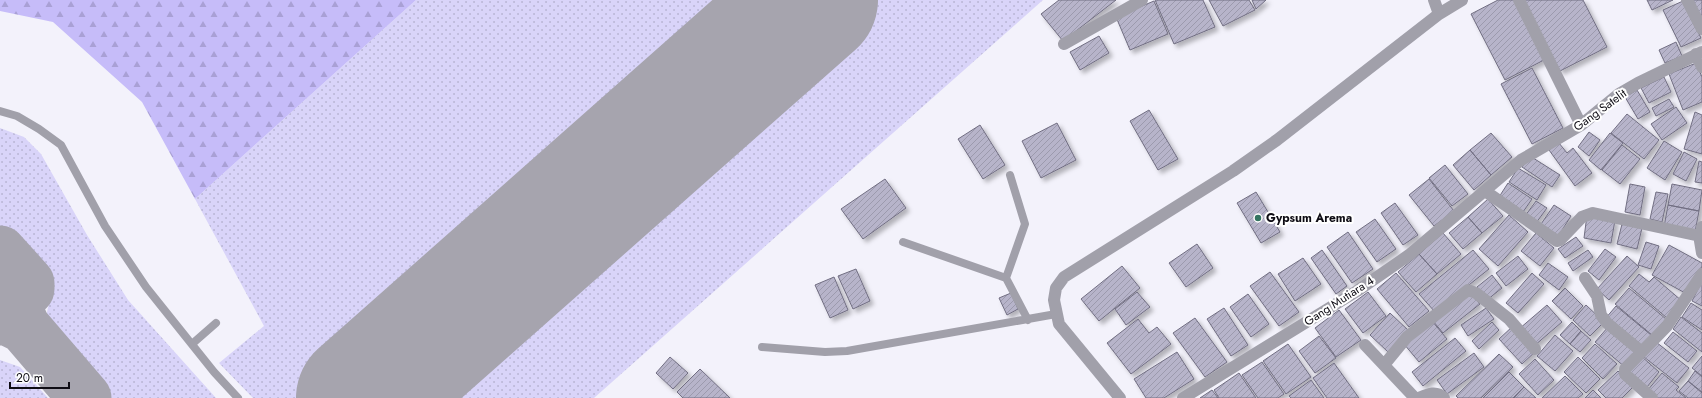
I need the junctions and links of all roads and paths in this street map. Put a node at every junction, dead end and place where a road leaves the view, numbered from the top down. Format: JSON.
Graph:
{"nodes":[{"id":1,"x":1142,"y":0,"type":"edge"},
{"id":2,"x":1434,"y":0,"type":"edge"},
{"id":3,"x":1462,"y":0,"type":"edge"},
{"id":4,"x":1519,"y":0,"type":"edge"},
{"id":5,"x":1687,"y":0,"type":"edge"},
{"id":6,"x":1439,"y":14,"type":"junction"},
{"id":7,"x":1702,"y":29,"type":"edge"},
{"id":8,"x":1064,"y":44,"type":"dead end"},
{"id":9,"x":1699,"y":53,"type":"edge"},
{"id":10,"x":1702,"y":67,"type":"edge"},
{"id":11,"x":0,"y":111,"type":"edge"},
{"id":12,"x":1581,"y":125,"type":"junction"},
{"id":13,"x":1010,"y":175,"type":"dead end"},
{"id":14,"x":1485,"y":191,"type":"junction"},
{"id":15,"x":1701,"y":231,"type":"edge"},
{"id":16,"x":903,"y":242,"type":"dead end"},
{"id":17,"x":1702,"y":252,"type":"edge"},
{"id":18,"x":1702,"y":274,"type":"edge"},
{"id":19,"x":1006,"y":278,"type":"junction"},
{"id":20,"x":1585,"y":278,"type":"dead end"},
{"id":21,"x":1056,"y":314,"type":"junction"},
{"id":22,"x":1028,"y":320,"type":"junction"},
{"id":23,"x":216,"y":323,"type":"dead end"},
{"id":24,"x":192,"y":344,"type":"junction"},
{"id":25,"x":1365,"y":345,"type":"dead end"},
{"id":26,"x":762,"y":347,"type":"dead end"},
{"id":27,"x":1535,"y":349,"type":"dead end"},
{"id":28,"x":1642,"y":352,"type":"junction"},
{"id":29,"x":1384,"y":365,"type":"junction"},
{"id":30,"x":238,"y":398,"type":"edge"},
{"id":31,"x":1120,"y":398,"type":"edge"},
{"id":32,"x":1183,"y":398,"type":"edge"},
{"id":33,"x":1416,"y":398,"type":"edge"},
{"id":34,"x":1419,"y":398,"type":"edge"},
{"id":35,"x":1444,"y":398,"type":"edge"},
{"id":36,"x":1652,"y":398,"type":"edge"}],
"edges":[{"from":1,"to":8,"type":"street"},
{"from":2,"to":6,"type":"street"},
{"from":3,"to":6,"type":"street"},
{"from":4,"to":12,"type":"street"},
{"from":5,"to":7,"type":"street"},
{"from":6,"to":21,"type":"street"},
{"from":9,"to":10,"type":"street"},
{"from":9,"to":12,"type":"street","name":"Gang Satelit"},
{"from":11,"to":24,"type":"lane"},
{"from":12,"to":14,"type":"street","name":"Gang Satelit"},
{"from":13,"to":19,"type":"lane"},
{"from":14,"to":15,"type":"street"},
{"from":14,"to":32,"type":"street","name":"Gang Mutiara 4"},
{"from":15,"to":17,"type":"street"},
{"from":16,"to":19,"type":"lane"},
{"from":18,"to":28,"type":"street"},
{"from":19,"to":22,"type":"lane"},
{"from":20,"to":28,"type":"street"},
{"from":21,"to":22,"type":"lane"},
{"from":21,"to":31,"type":"street"},
{"from":22,"to":26,"type":"lane"},
{"from":23,"to":24,"type":"lane"},
{"from":24,"to":30,"type":"lane"},
{"from":25,"to":29,"type":"street"},
{"from":27,"to":29,"type":"street"},
{"from":28,"to":36,"type":"street"},
{"from":29,"to":33,"type":"street"},
{"from":34,"to":35,"type":"street"}]}
